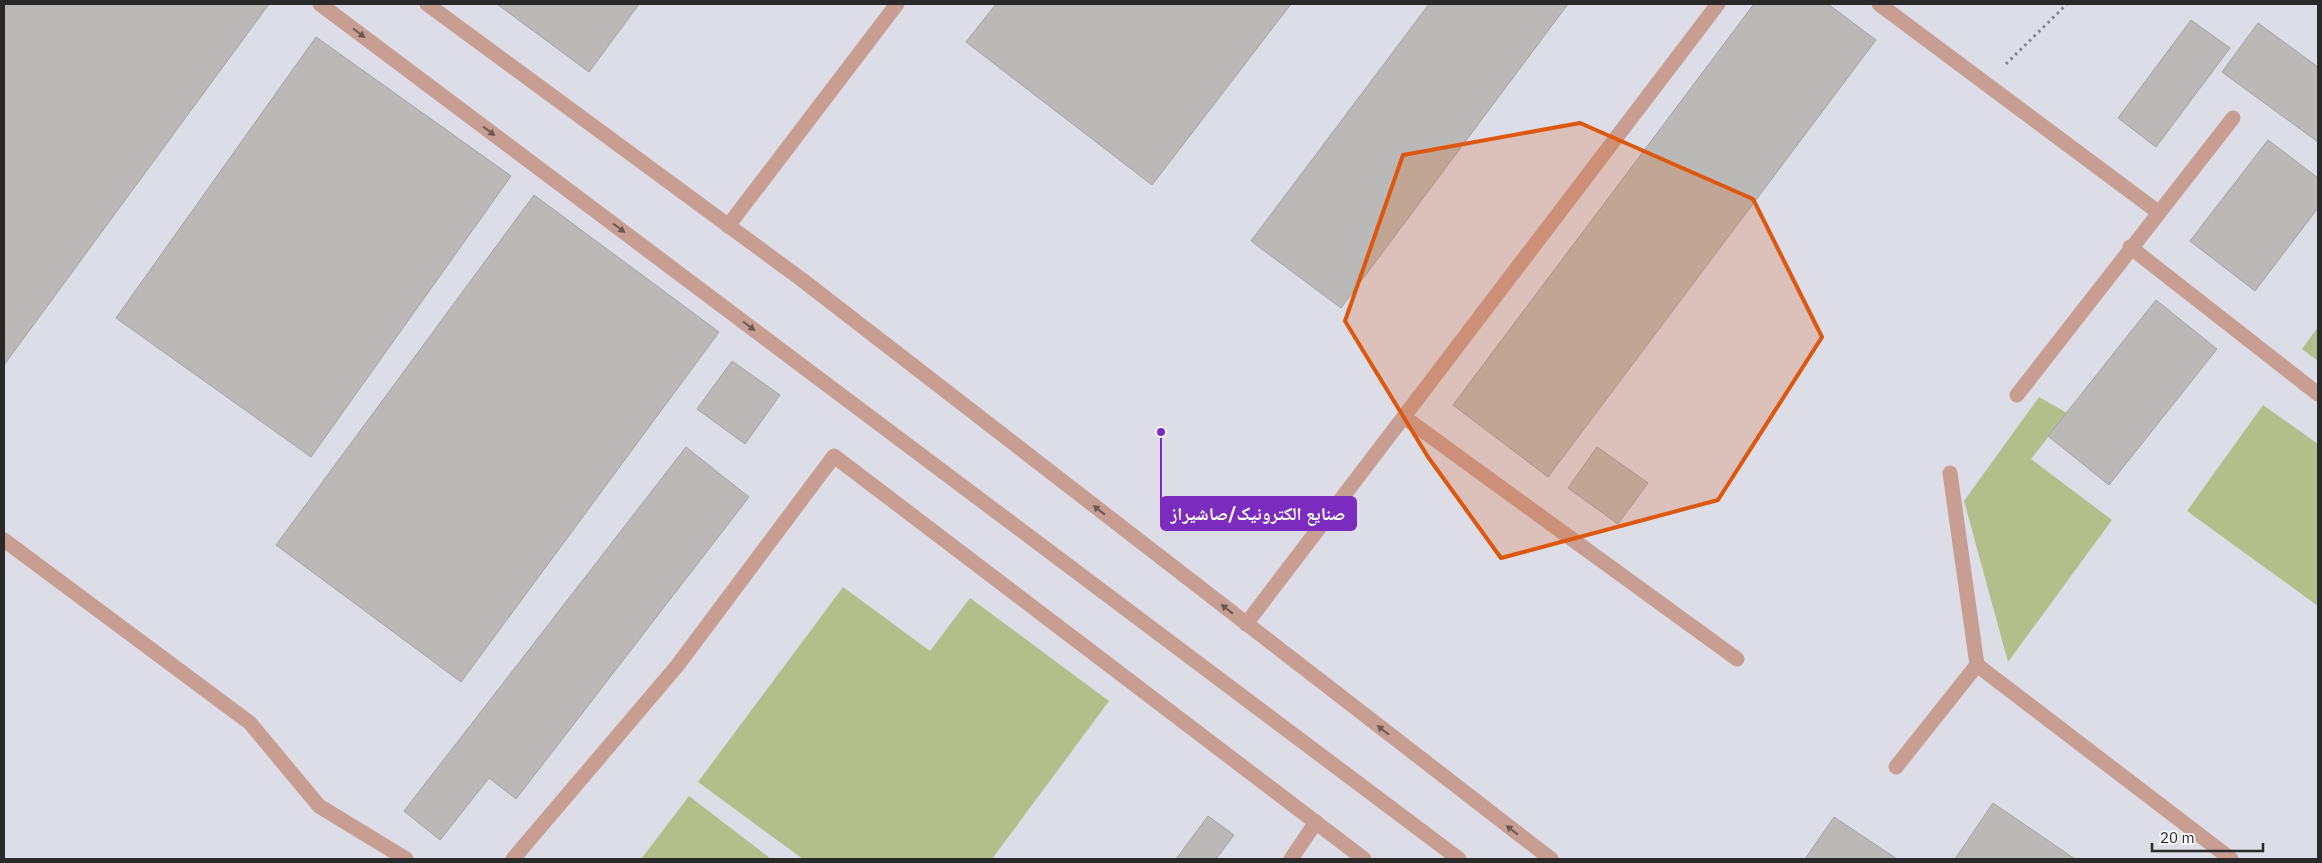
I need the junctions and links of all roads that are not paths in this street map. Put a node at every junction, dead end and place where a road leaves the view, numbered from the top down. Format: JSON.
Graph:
{"nodes":[{"id":1,"x":320,"y":4,"type":"edge"},
{"id":2,"x":427,"y":4,"type":"edge"},
{"id":3,"x":897,"y":4,"type":"edge"},
{"id":4,"x":1718,"y":4,"type":"edge"},
{"id":5,"x":1879,"y":4,"type":"edge"},
{"id":6,"x":2233,"y":118,"type":"dead end"},
{"id":7,"x":2158,"y":212,"type":"junction"},
{"id":8,"x":728,"y":226,"type":"junction"},
{"id":9,"x":2130,"y":247,"type":"junction"},
{"id":10,"x":2318,"y":394,"type":"edge"},
{"id":11,"x":2017,"y":395,"type":"dead end"},
{"id":12,"x":1404,"y":417,"type":"junction"},
{"id":13,"x":1950,"y":473,"type":"dead end"},
{"id":14,"x":4,"y":540,"type":"edge"},
{"id":15,"x":1246,"y":624,"type":"junction"},
{"id":16,"x":1738,"y":659,"type":"dead end"},
{"id":17,"x":1977,"y":665,"type":"junction"},
{"id":18,"x":1896,"y":767,"type":"dead end"},
{"id":19,"x":1316,"y":822,"type":"junction"},
{"id":20,"x":406,"y":859,"type":"edge"},
{"id":21,"x":513,"y":859,"type":"edge"},
{"id":22,"x":1291,"y":859,"type":"edge"},
{"id":23,"x":1364,"y":859,"type":"edge"},
{"id":24,"x":1459,"y":859,"type":"edge"},
{"id":25,"x":1551,"y":859,"type":"edge"},
{"id":26,"x":2231,"y":859,"type":"edge"}],
"edges":[{"from":1,"to":24,"type":"lane","one_way":true},
{"from":2,"to":8,"type":"lane"},
{"from":3,"to":8,"type":"lane"},
{"from":4,"to":12,"type":"lane"},
{"from":5,"to":7,"type":"lane"},
{"from":6,"to":7,"type":"lane"},
{"from":7,"to":9,"type":"lane"},
{"from":15,"to":8,"type":"lane","one_way":true},
{"from":9,"to":10,"type":"lane"},
{"from":9,"to":11,"type":"lane"},
{"from":12,"to":15,"type":"lane"},
{"from":12,"to":16,"type":"lane"},
{"from":13,"to":17,"type":"lane"},
{"from":14,"to":20,"type":"lane"},
{"from":25,"to":15,"type":"lane","one_way":true},
{"from":17,"to":18,"type":"lane"},
{"from":17,"to":26,"type":"lane"},
{"from":19,"to":21,"type":"lane"},
{"from":19,"to":22,"type":"lane"},
{"from":19,"to":23,"type":"lane"}]}
